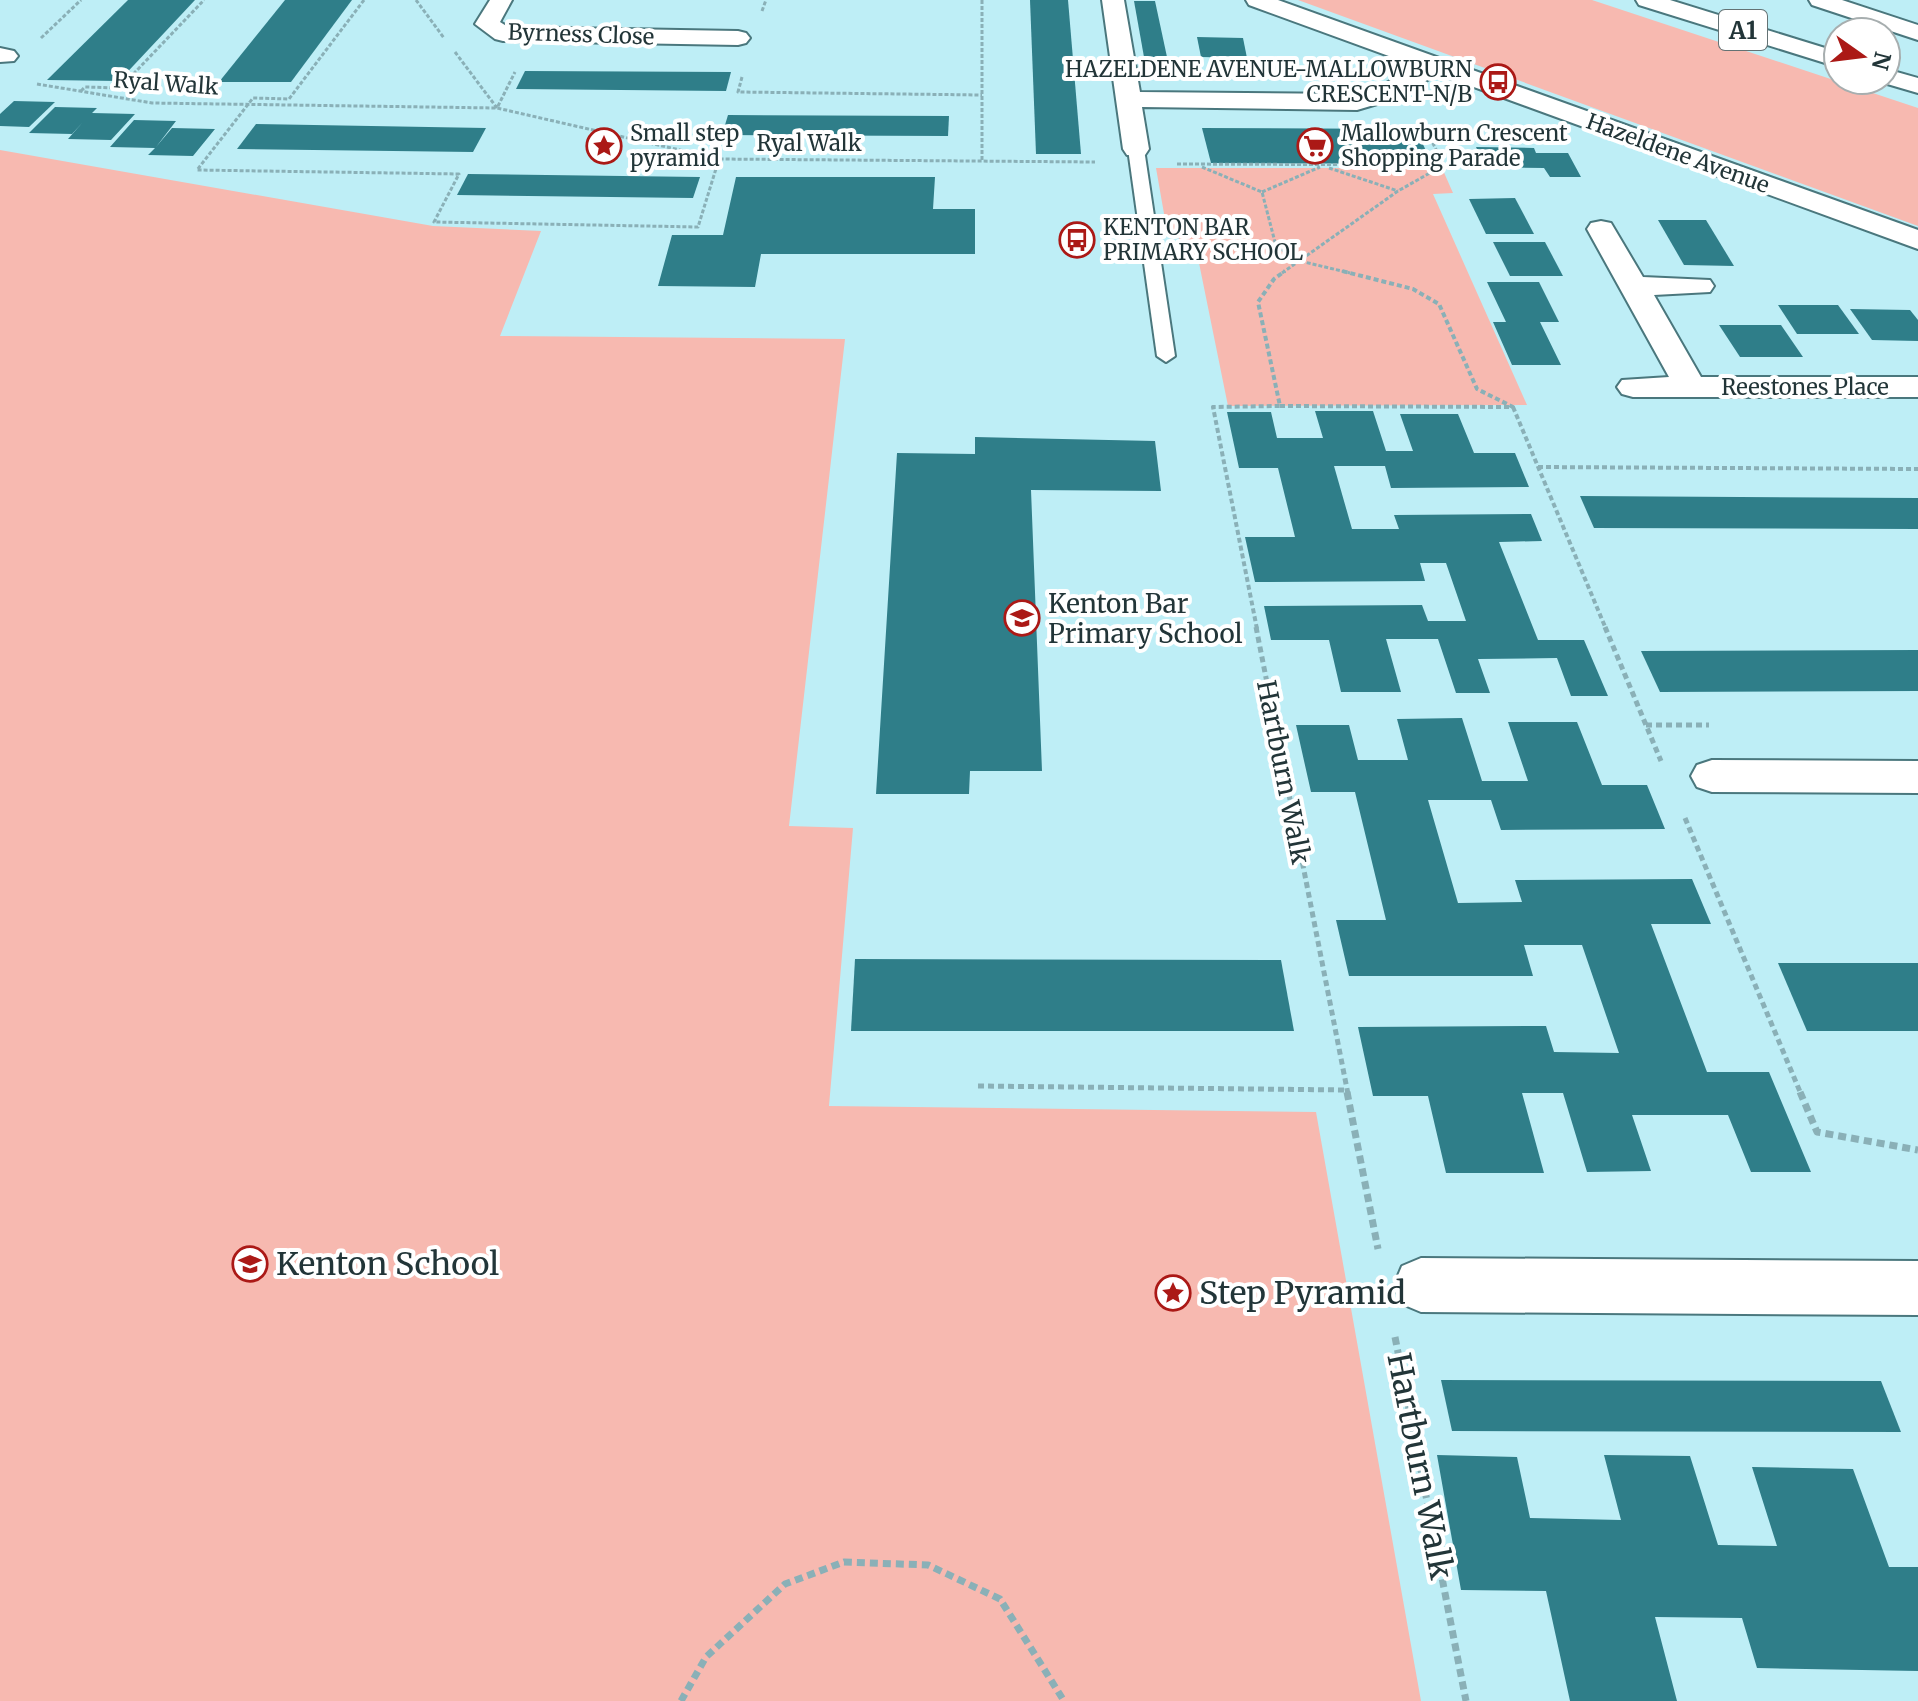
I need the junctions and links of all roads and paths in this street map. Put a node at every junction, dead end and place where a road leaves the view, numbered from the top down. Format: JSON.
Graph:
{"nodes":[{"id":1,"x":204,"y":0,"type":"edge"},
{"id":2,"x":364,"y":0,"type":"edge"},
{"id":3,"x":501,"y":0,"type":"edge"},
{"id":4,"x":766,"y":0,"type":"edge"},
{"id":5,"x":982,"y":0,"type":"edge"},
{"id":6,"x":1113,"y":0,"type":"edge"},
{"id":7,"x":1257,"y":0,"type":"edge"},
{"id":8,"x":1647,"y":0,"type":"edge"},
{"id":9,"x":1820,"y":0,"type":"edge"},
{"id":10,"x":762,"y":13,"type":"dead end"},
{"id":11,"x":1918,"y":33,"type":"edge"},
{"id":12,"x":738,"y":38,"type":"dead end"},
{"id":13,"x":1822,"y":55,"type":"edge"},
{"id":14,"x":746,"y":65,"type":"dead end"},
{"id":15,"x":1436,"y":65,"type":"junction"},
{"id":16,"x":27,"y":83,"type":"dead end"},
{"id":17,"x":81,"y":91,"type":"junction"},
{"id":18,"x":982,"y":95,"type":"junction"},
{"id":19,"x":1128,"y":99,"type":"junction"},
{"id":20,"x":249,"y":104,"type":"junction"},
{"id":21,"x":1415,"y":109,"type":"dead end"},
{"id":22,"x":1136,"y":156,"type":"junction"},
{"id":23,"x":719,"y":159,"type":"junction"},
{"id":24,"x":982,"y":160,"type":"junction"},
{"id":25,"x":1199,"y":165,"type":"junction"},
{"id":26,"x":1444,"y":165,"type":"junction"},
{"id":27,"x":1322,"y":166,"type":"junction"},
{"id":28,"x":1398,"y":191,"type":"junction"},
{"id":29,"x":1262,"y":192,"type":"junction"},
{"id":30,"x":1601,"y":229,"type":"dead end"},
{"id":31,"x":1918,"y":240,"type":"edge"},
{"id":32,"x":1300,"y":261,"type":"junction"},
{"id":33,"x":1633,"y":286,"type":"junction"},
{"id":34,"x":1699,"y":286,"type":"dead end"},
{"id":35,"x":1166,"y":356,"type":"dead end"},
{"id":36,"x":1633,"y":387,"type":"dead end"},
{"id":37,"x":1691,"y":387,"type":"junction"},
{"id":38,"x":1918,"y":387,"type":"edge"},
{"id":39,"x":1280,"y":406,"type":"junction"},
{"id":40,"x":1513,"y":407,"type":"junction"},
{"id":41,"x":1521,"y":425,"type":"dead end"},
{"id":42,"x":1538,"y":467,"type":"dead end"},
{"id":43,"x":1918,"y":469,"type":"edge"},
{"id":44,"x":1712,"y":776,"type":"dead end"},
{"id":45,"x":1918,"y":777,"type":"edge"},
{"id":46,"x":978,"y":1086,"type":"dead end"},
{"id":47,"x":1346,"y":1090,"type":"junction"},
{"id":48,"x":1918,"y":1288,"type":"edge"},
{"id":49,"x":1398,"y":1291,"type":"junction"},
{"id":50,"x":681,"y":1701,"type":"edge"},
{"id":51,"x":1064,"y":1701,"type":"edge"},
{"id":52,"x":1466,"y":1701,"type":"edge"}],
"edges":[{"from":1,"to":17,"type":"path","name":"Ryal Walk"},
{"from":2,"to":20,"type":"path","name":"Ryal Walk"},
{"from":3,"to":12,"type":"main road","name":"Byrness Close"},
{"from":4,"to":10,"type":"path"},
{"from":5,"to":18,"type":"path"},
{"from":6,"to":19,"type":"main road"},
{"from":7,"to":15,"type":"main road","name":"Hazeldene Avenue"},
{"from":8,"to":13,"type":"main road","number":"A1"},
{"from":9,"to":11,"type":"main road"},
{"from":14,"to":18,"type":"path"},
{"from":15,"to":19,"type":"main road"},
{"from":15,"to":31,"type":"main road","name":"Hazeldene Avenue"},
{"from":16,"to":17,"type":"path","name":"Ryal Walk"},
{"from":17,"to":20,"type":"path","name":"Ryal Walk"},
{"from":18,"to":24,"type":"path"},
{"from":19,"to":22,"type":"main road"},
{"from":20,"to":23,"type":"path","name":"Ryal Walk"},
{"from":20,"to":23,"type":"path"},
{"from":21,"to":26,"type":"path"},
{"from":22,"to":24,"type":"path","name":"Ryal Walk"},
{"from":22,"to":25,"type":"path","name":"Ryal Walk"},
{"from":22,"to":35,"type":"lane"},
{"from":23,"to":24,"type":"path","name":"Ryal Walk"},
{"from":25,"to":27,"type":"path","name":"Ryal Walk"},
{"from":25,"to":29,"type":"path"},
{"from":26,"to":27,"type":"path","name":"Ryal Walk"},
{"from":26,"to":28,"type":"path"},
{"from":27,"to":28,"type":"path"},
{"from":27,"to":29,"type":"path"},
{"from":28,"to":32,"type":"path"},
{"from":29,"to":32,"type":"path"},
{"from":30,"to":33,"type":"main road","name":"Reestones Place"},
{"from":32,"to":39,"type":"path"},
{"from":32,"to":40,"type":"path"},
{"from":33,"to":34,"type":"main road"},
{"from":33,"to":37,"type":"main road","name":"Reestones Place"},
{"from":36,"to":37,"type":"main road","name":"Reestones Place"},
{"from":37,"to":38,"type":"main road","name":"Reestones Place"},
{"from":39,"to":40,"type":"path"},
{"from":39,"to":47,"type":"path","name":"Hartburn Walk"},
{"from":40,"to":41,"type":"path"},
{"from":42,"to":43,"type":"path"},
{"from":44,"to":45,"type":"main road"},
{"from":46,"to":47,"type":"path"},
{"from":47,"to":49,"type":"path","name":"Hartburn Walk"},
{"from":48,"to":49,"type":"main road"},
{"from":49,"to":52,"type":"path","name":"Hartburn Walk"},
{"from":50,"to":51,"type":"path"}]}
